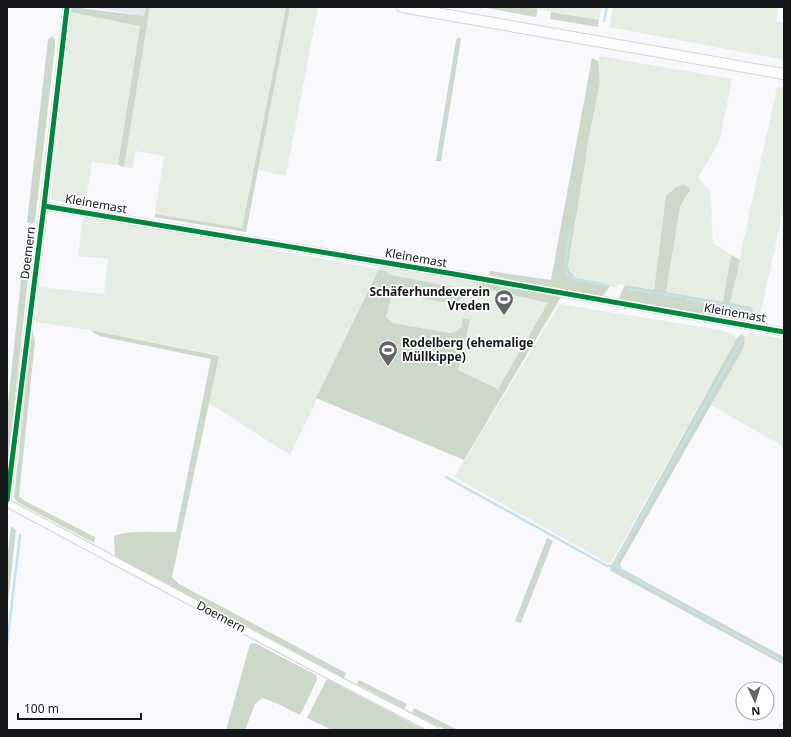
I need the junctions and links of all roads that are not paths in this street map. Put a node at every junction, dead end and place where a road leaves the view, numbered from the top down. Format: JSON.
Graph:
{"nodes":[{"id":1,"x":67,"y":7,"type":"edge"},
{"id":2,"x":402,"y":7,"type":"edge"},
{"id":3,"x":784,"y":74,"type":"edge"},
{"id":4,"x":44,"y":206,"type":"junction"},
{"id":5,"x":784,"y":332,"type":"edge"},
{"id":6,"x":7,"y":502,"type":"edge"},
{"id":7,"x":784,"y":727,"type":"edge"},
{"id":8,"x":435,"y":730,"type":"edge"},
{"id":9,"x":782,"y":730,"type":"edge"}],
"edges":[{"from":1,"to":4,"type":"street","name":"Doemern"},
{"from":2,"to":3,"type":"main road"},
{"from":4,"to":5,"type":"street","name":"Kleinemast"},
{"from":4,"to":6,"type":"street","name":"Doemern"},
{"from":6,"to":8,"type":"street","name":"Doemern"},
{"from":7,"to":9,"type":"street"}]}
